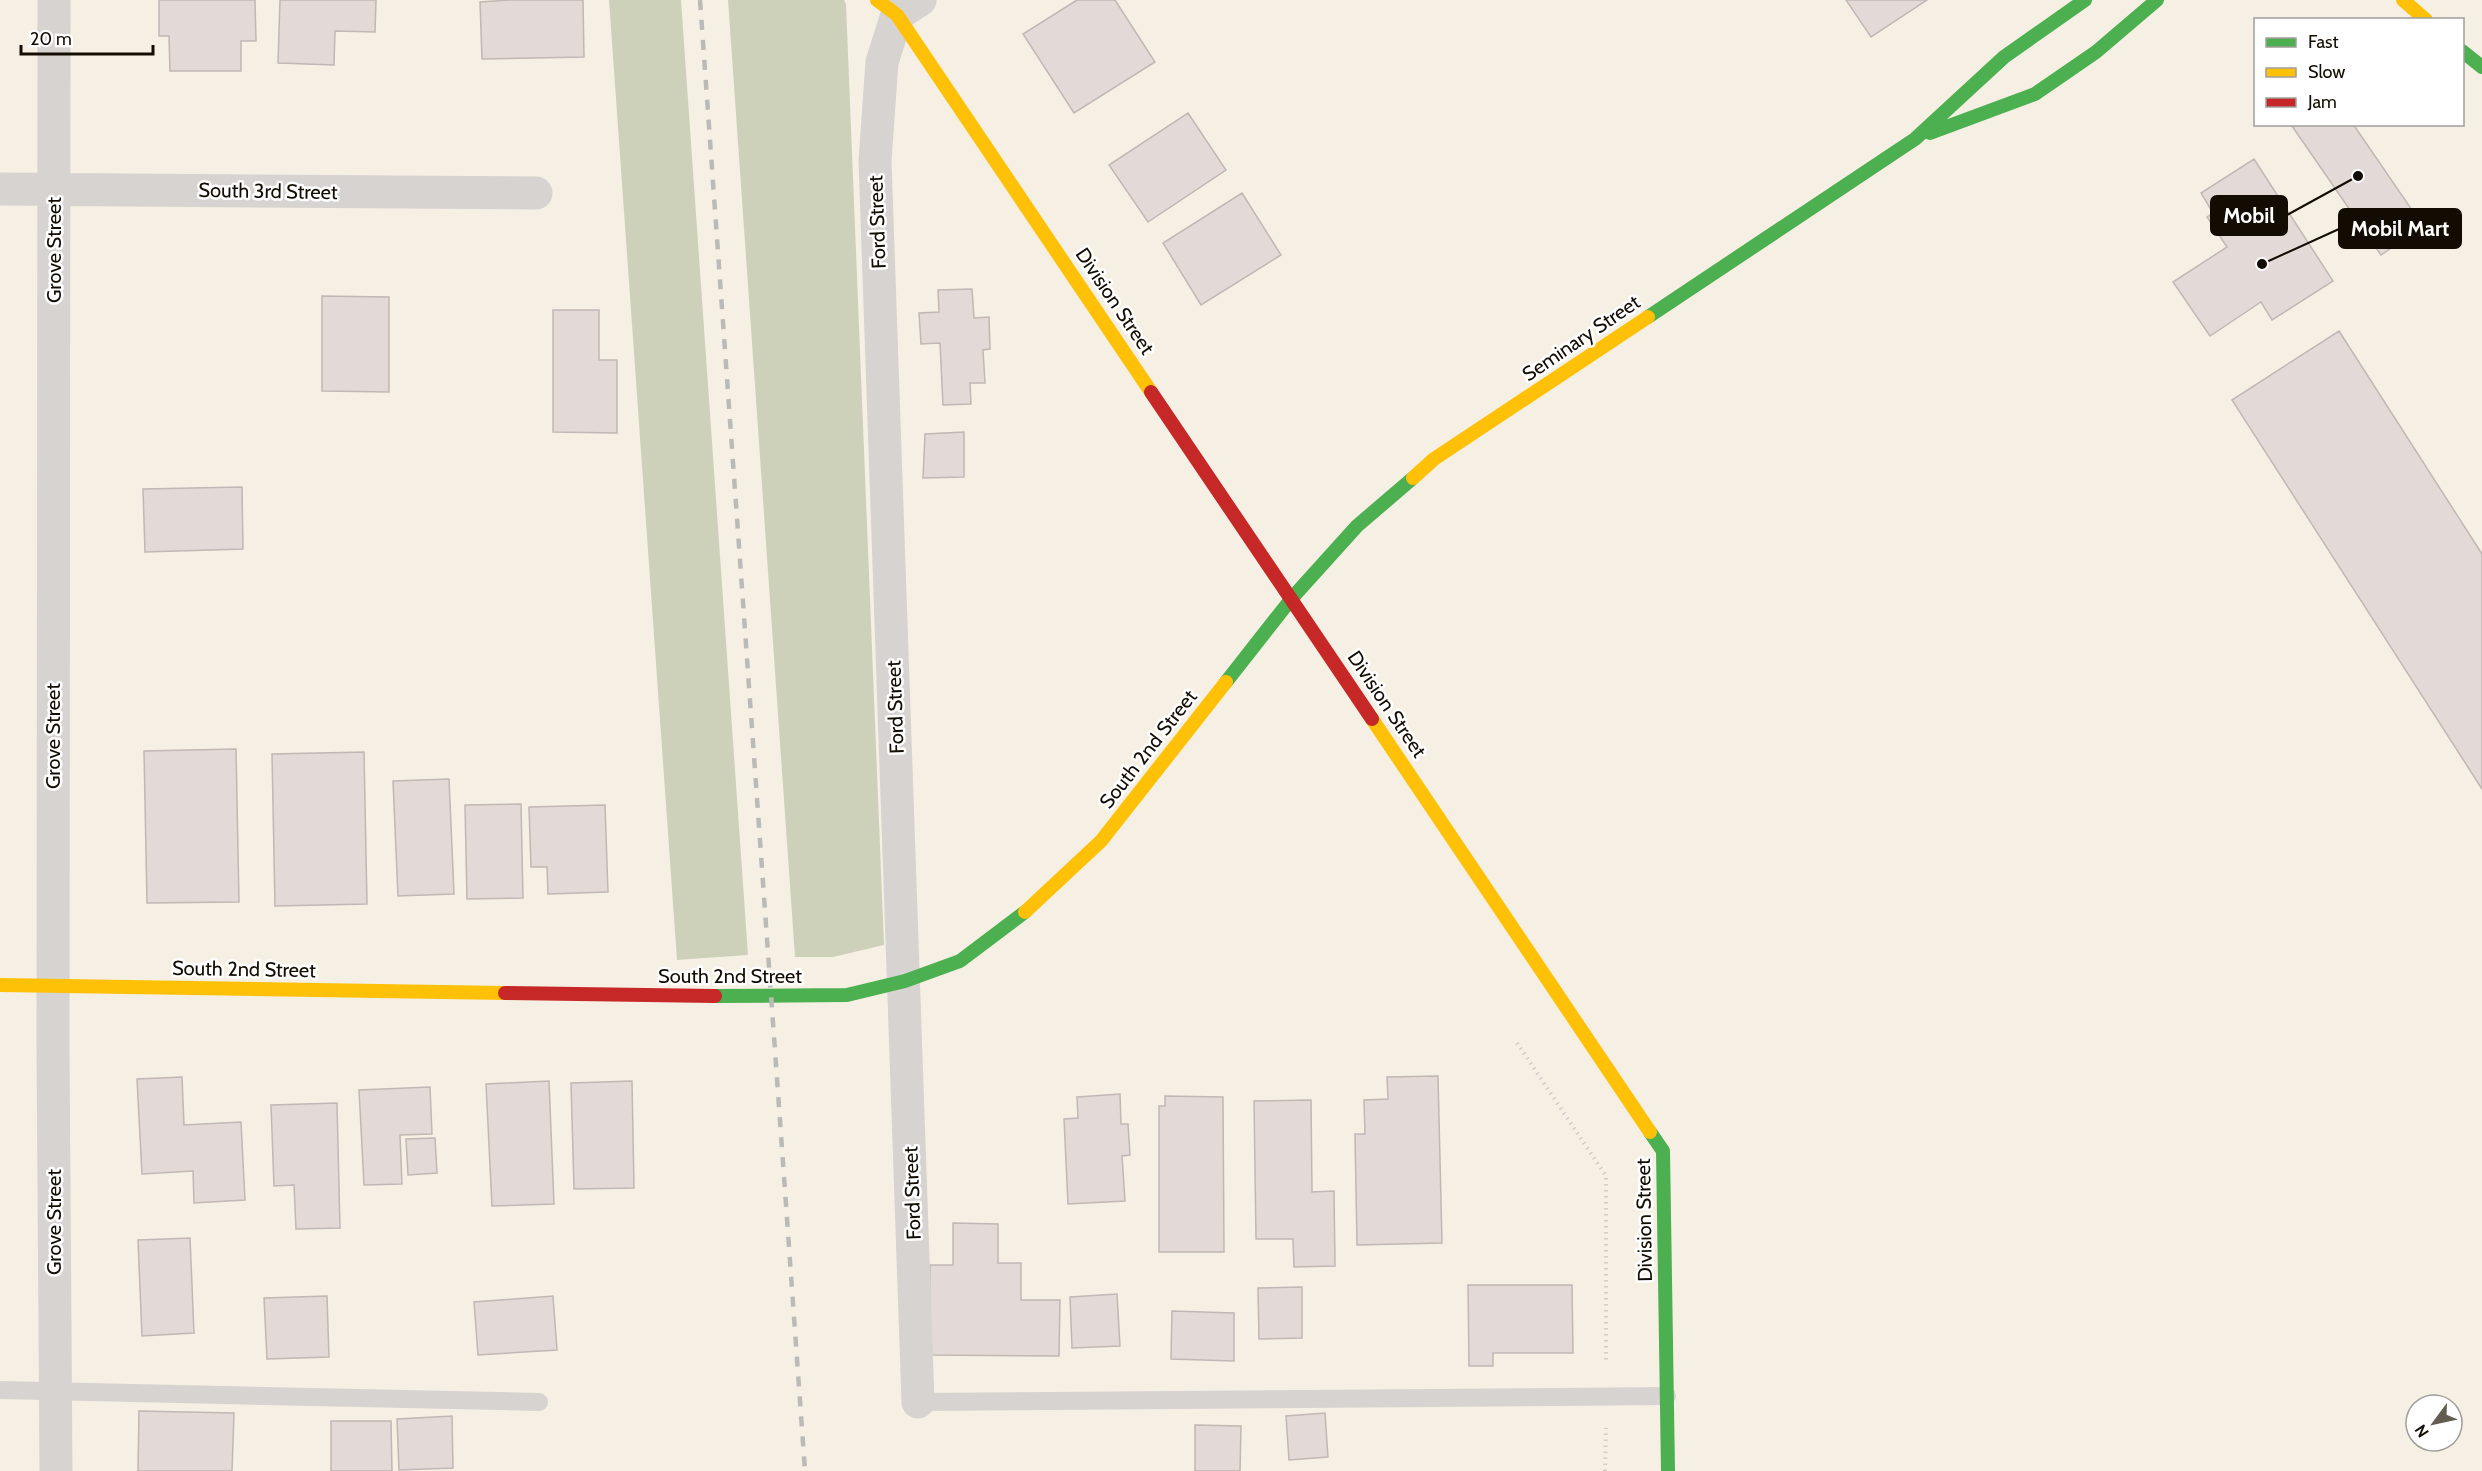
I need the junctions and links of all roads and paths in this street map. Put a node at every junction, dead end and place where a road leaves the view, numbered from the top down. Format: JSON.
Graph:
{"nodes":[{"id":1,"x":54,"y":0,"type":"edge"},
{"id":2,"x":2085,"y":0,"type":"edge"},
{"id":3,"x":2157,"y":0,"type":"edge"},
{"id":4,"x":2403,"y":0,"type":"edge"},
{"id":5,"x":898,"y":5,"type":"edge"},
{"id":6,"x":2424,"y":18,"type":"edge"},
{"id":7,"x":2464,"y":52,"type":"edge"},
{"id":8,"x":2482,"y":67,"type":"edge"},
{"id":9,"x":1915,"y":139,"type":"junction"},
{"id":10,"x":0,"y":189,"type":"edge"},
{"id":11,"x":54,"y":189,"type":"junction"},
{"id":12,"x":536,"y":193,"type":"dead end"},
{"id":13,"x":1292,"y":598,"type":"junction"},
{"id":14,"x":905,"y":981,"type":"junction"},
{"id":15,"x":0,"y":985,"type":"edge"},
{"id":16,"x":53,"y":985,"type":"junction"},
{"id":17,"x":1517,"y":1044,"type":"dead end"},
{"id":18,"x":0,"y":1390,"type":"edge"},
{"id":19,"x":54,"y":1390,"type":"junction"},
{"id":20,"x":1606,"y":1396,"type":"junction"},
{"id":21,"x":1667,"y":1396,"type":"junction"},
{"id":22,"x":539,"y":1402,"type":"dead end"},
{"id":23,"x":918,"y":1402,"type":"joint"},
{"id":24,"x":56,"y":1471,"type":"edge"},
{"id":25,"x":1605,"y":1471,"type":"edge"},
{"id":26,"x":1668,"y":1471,"type":"edge"}],
"edges":[{"from":1,"to":11,"type":"street","name":"Grove Street"},
{"from":2,"to":9,"type":"street","name":"Seminary Street"},
{"from":3,"to":9,"type":"street","name":"Seminary Street"},
{"from":4,"to":6,"type":"street"},
{"from":5,"to":13,"type":"street","name":"Division Street"},
{"from":5,"to":14,"type":"street","name":"Ford Street"},
{"from":7,"to":8,"type":"street"},
{"from":9,"to":13,"type":"street","name":"Seminary Street"},
{"from":10,"to":11,"type":"street","name":"South 3rd Street"},
{"from":11,"to":12,"type":"street","name":"South 3rd Street"},
{"from":11,"to":16,"type":"street","name":"Grove Street"},
{"from":13,"to":14,"type":"street","name":"South 2nd Street"},
{"from":13,"to":21,"type":"street","name":"Division Street"},
{"from":14,"to":16,"type":"street","name":"South 2nd Street"},
{"from":14,"to":23,"type":"street","name":"Ford Street"},
{"from":15,"to":16,"type":"street","name":"South 2nd Street"},
{"from":16,"to":19,"type":"street","name":"Grove Street"},
{"from":17,"to":20,"type":"path"},
{"from":18,"to":19,"type":"lane"},
{"from":19,"to":22,"type":"lane"},
{"from":19,"to":24,"type":"street","name":"Grove Street"},
{"from":20,"to":21,"type":"lane"},
{"from":20,"to":23,"type":"lane"},
{"from":20,"to":25,"type":"path"},
{"from":21,"to":26,"type":"street","name":"Division Street"}]}
